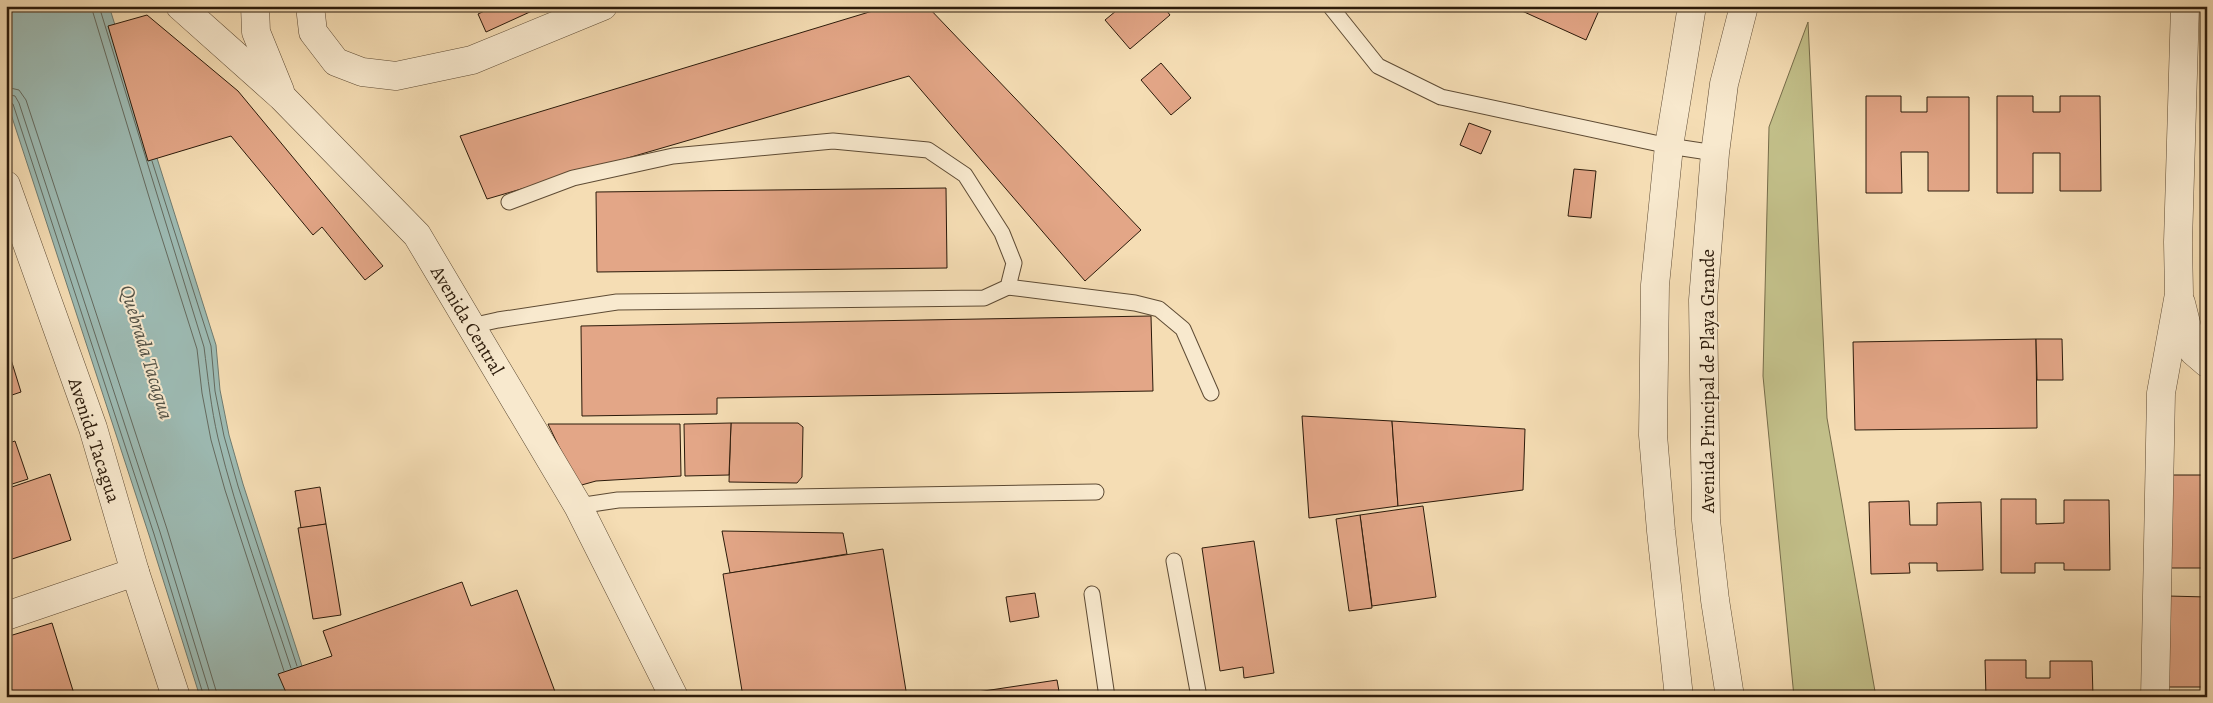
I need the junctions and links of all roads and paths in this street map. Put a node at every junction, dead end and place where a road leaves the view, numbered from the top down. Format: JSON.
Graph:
{"nodes":[{"id":1,"x":180,"y":6,"type":"edge"},
{"id":2,"x":255,"y":6,"type":"edge"},
{"id":3,"x":310,"y":6,"type":"edge"},
{"id":4,"x":603,"y":6,"type":"edge"},
{"id":5,"x":1330,"y":6,"type":"edge"},
{"id":6,"x":1692,"y":6,"type":"edge"},
{"id":7,"x":1744,"y":6,"type":"edge"},
{"id":8,"x":2185,"y":6,"type":"edge"},
{"id":9,"x":282,"y":97,"type":"junction"},
{"id":10,"x":1669,"y":146,"type":"junction"},
{"id":11,"x":1715,"y":153,"type":"junction"},
{"id":12,"x":6,"y":185,"type":"edge"},
{"id":13,"x":509,"y":202,"type":"dead end"},
{"id":14,"x":1008,"y":287,"type":"junction"},
{"id":15,"x":2179,"y":294,"type":"junction"},
{"id":16,"x":471,"y":326,"type":"junction"},
{"id":17,"x":2207,"y":363,"type":"edge"},
{"id":18,"x":1211,"y":393,"type":"dead end"},
{"id":19,"x":1096,"y":492,"type":"dead end"},
{"id":20,"x":578,"y":506,"type":"junction"},
{"id":21,"x":1174,"y":561,"type":"dead end"},
{"id":22,"x":135,"y":572,"type":"junction"},
{"id":23,"x":1092,"y":594,"type":"dead end"},
{"id":24,"x":6,"y":616,"type":"edge"},
{"id":25,"x":176,"y":697,"type":"edge"},
{"id":26,"x":674,"y":697,"type":"edge"},
{"id":27,"x":1107,"y":697,"type":"edge"},
{"id":28,"x":1199,"y":697,"type":"edge"},
{"id":29,"x":1679,"y":697,"type":"edge"},
{"id":30,"x":1730,"y":697,"type":"edge"},
{"id":31,"x":2155,"y":697,"type":"edge"}],
"edges":[{"from":1,"to":9,"type":"street","name":"Avenida Central"},
{"from":2,"to":9,"type":"street"},
{"from":3,"to":4,"type":"street"},
{"from":5,"to":10,"type":"lane"},
{"from":6,"to":10,"type":"street"},
{"from":7,"to":11,"type":"street","name":"Avenida Principal de Playa Grande"},
{"from":8,"to":15,"type":"street"},
{"from":9,"to":16,"type":"street","name":"Avenida Central"},
{"from":10,"to":11,"type":"lane"},
{"from":10,"to":29,"type":"street"},
{"from":11,"to":30,"type":"street","name":"Avenida Principal de Playa Grande"},
{"from":12,"to":22,"type":"street","name":"Avenida Tacagua"},
{"from":13,"to":14,"type":"lane"},
{"from":14,"to":16,"type":"lane"},
{"from":14,"to":18,"type":"lane"},
{"from":15,"to":17,"type":"street"},
{"from":15,"to":31,"type":"street"},
{"from":16,"to":20,"type":"street","name":"Avenida Central"},
{"from":19,"to":20,"type":"lane"},
{"from":20,"to":26,"type":"street","name":"Avenida Central"},
{"from":21,"to":28,"type":"lane"},
{"from":22,"to":24,"type":"street"},
{"from":22,"to":25,"type":"street","name":"Avenida Tacagua"},
{"from":23,"to":27,"type":"lane"}]}
